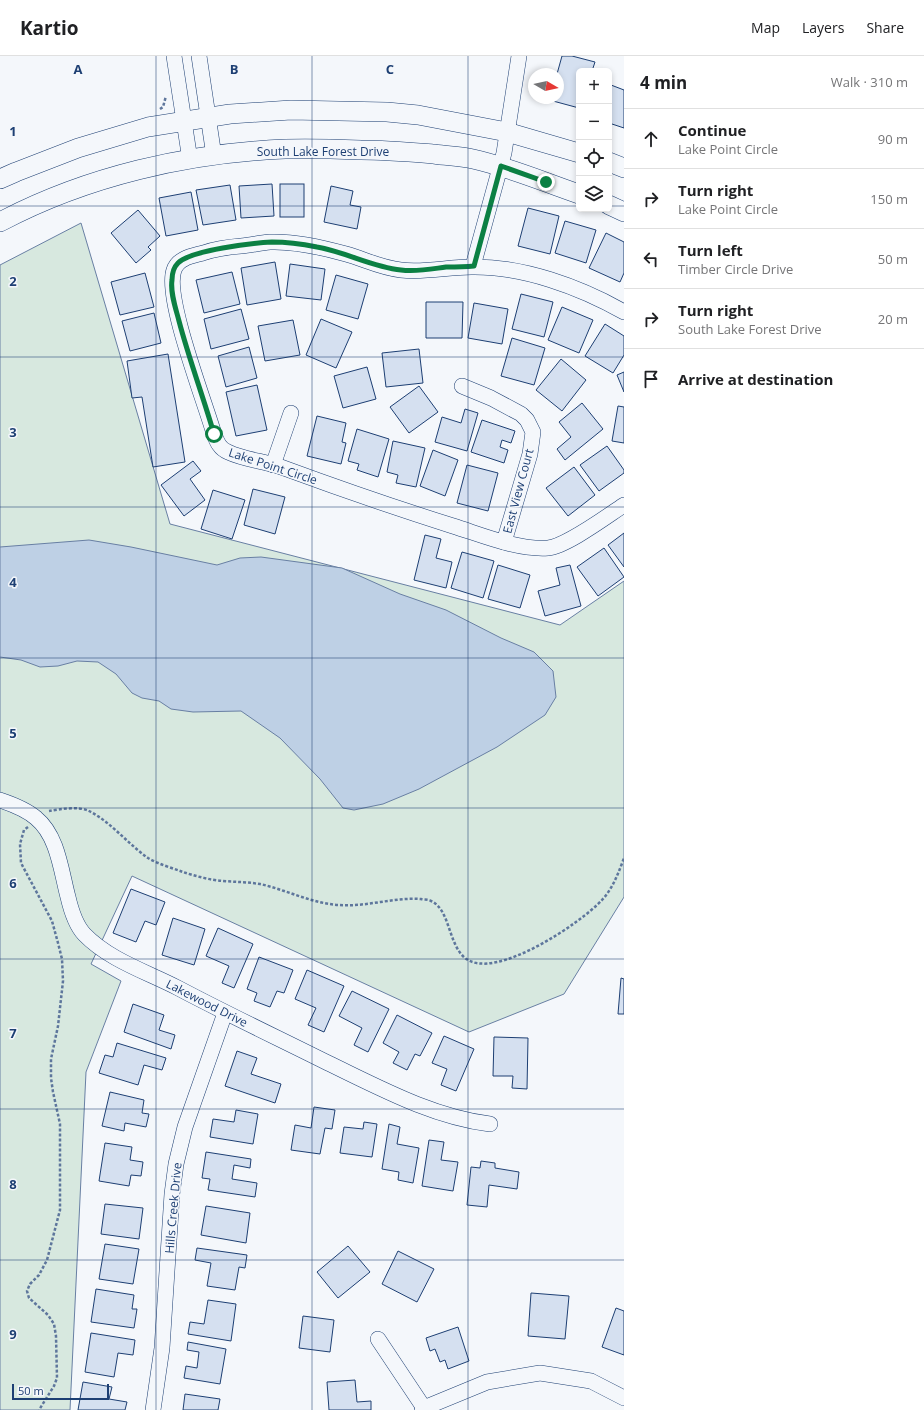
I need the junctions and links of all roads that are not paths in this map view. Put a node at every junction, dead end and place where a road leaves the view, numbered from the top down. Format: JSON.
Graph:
{"nodes":[{"id":1,"x":174,"y":56,"type":"edge"},
{"id":2,"x":199,"y":56,"type":"edge"},
{"id":3,"x":519,"y":56,"type":"edge"},
{"id":4,"x":209,"y":118,"type":"junction"},
{"id":5,"x":184,"y":121,"type":"junction"},
{"id":6,"x":507,"y":132,"type":"junction"},
{"id":7,"x":576,"y":152,"type":"edge"},
{"id":8,"x":214,"y":156,"type":"junction"},
{"id":9,"x":190,"y":160,"type":"junction"},
{"id":10,"x":612,"y":163,"type":"edge"},
{"id":11,"x":501,"y":166,"type":"junction"},
{"id":12,"x":624,"y":168,"type":"edge"},
{"id":13,"x":0,"y":179,"type":"edge"},
{"id":14,"x":576,"y":193,"type":"edge"},
{"id":15,"x":612,"y":206,"type":"edge"},
{"id":16,"x":624,"y":212,"type":"edge"},
{"id":17,"x":0,"y":222,"type":"edge"},
{"id":18,"x":474,"y":266,"type":"junction"},
{"id":19,"x":624,"y":312,"type":"edge"},
{"id":20,"x":462,"y":386,"type":"dead end"},
{"id":21,"x":291,"y":414,"type":"dead end"},
{"id":22,"x":273,"y":465,"type":"junction"},
{"id":23,"x":624,"y":505,"type":"edge"},
{"id":24,"x":504,"y":542,"type":"junction"},
{"id":25,"x":0,"y":800,"type":"edge"},
{"id":26,"x":225,"y":1013,"type":"junction"},
{"id":27,"x":490,"y":1124,"type":"dead end"},
{"id":28,"x":378,"y":1340,"type":"dead end"},
{"id":29,"x":624,"y":1398,"type":"edge"},
{"id":30,"x":423,"y":1409,"type":"edge"},
{"id":31,"x":153,"y":1410,"type":"edge"}],
"edges":[{"from":1,"to":5,"type":"street"},
{"from":2,"to":4,"type":"street"},
{"from":3,"to":6,"type":"street"},
{"from":4,"to":5,"type":"main road"},
{"from":4,"to":6,"type":"main road"},
{"from":4,"to":8,"type":"street"},
{"from":5,"to":9,"type":"street"},
{"from":5,"to":13,"type":"main road"},
{"from":6,"to":7,"type":"main road"},
{"from":6,"to":11,"type":"street"},
{"from":8,"to":9,"type":"main road","name":"South Lake Forest Drive"},
{"from":8,"to":11,"type":"main road","name":"South Lake Forest Drive"},
{"from":9,"to":17,"type":"main road","name":"South Lake Forest Drive"},
{"from":10,"to":12,"type":"main road"},
{"from":11,"to":14,"type":"main road","name":"South Lake Forest Drive"},
{"from":11,"to":18,"type":"street"},
{"from":15,"to":16,"type":"main road"},
{"from":18,"to":19,"type":"street","name":"Lake Point Circle"},
{"from":18,"to":22,"type":"street","name":"Lake Point Circle"},
{"from":20,"to":24,"type":"street","name":"East View Court"},
{"from":21,"to":22,"type":"street"},
{"from":22,"to":24,"type":"street","name":"Lake Point Circle"},
{"from":23,"to":24,"type":"street","name":"Lake Point Circle"},
{"from":25,"to":26,"type":"street","name":"Lakewood Drive"},
{"from":26,"to":27,"type":"street","name":"Lakewood Drive"},
{"from":26,"to":31,"type":"street","name":"Hills Creek Drive"},
{"from":28,"to":30,"type":"street"},
{"from":29,"to":30,"type":"street"}]}
